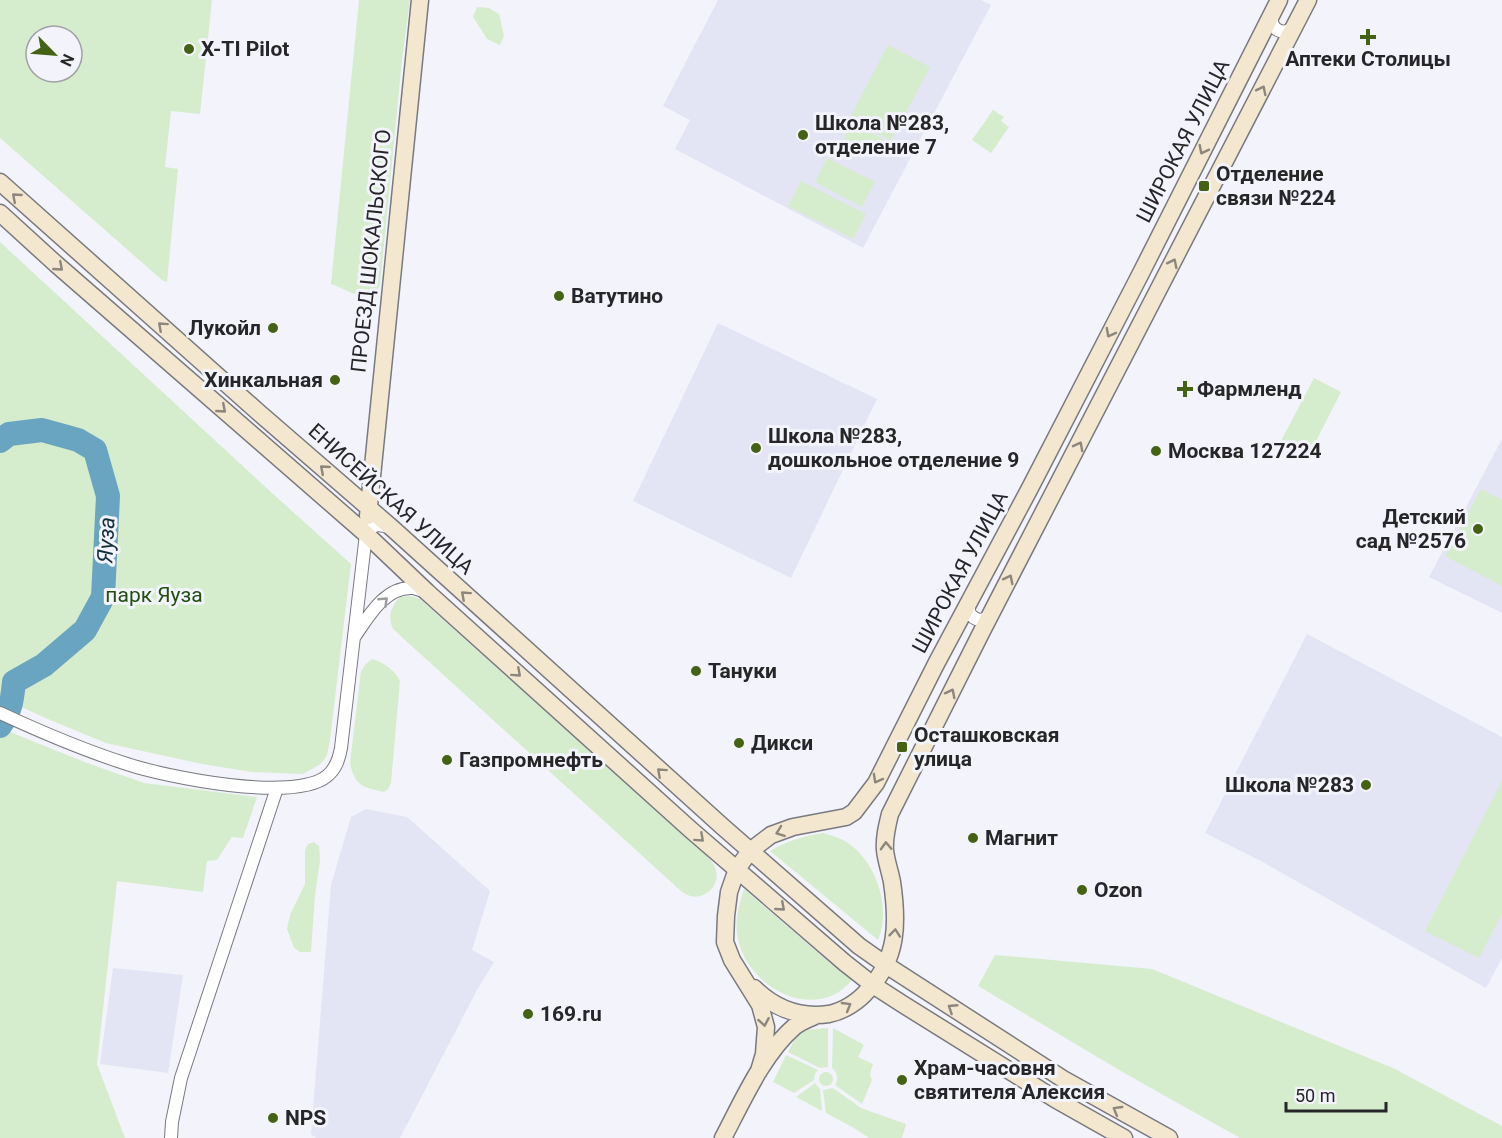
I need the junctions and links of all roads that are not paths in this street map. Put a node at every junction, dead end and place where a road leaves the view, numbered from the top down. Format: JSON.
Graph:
{"nodes":[{"id":1,"x":420,"y":0,"type":"edge"},
{"id":2,"x":1308,"y":0,"type":"edge"},
{"id":3,"x":1275,"y":7,"type":"edge"},
{"id":4,"x":1296,"y":25,"type":"junction"},
{"id":5,"x":0,"y":182,"type":"edge"},
{"id":6,"x":0,"y":213,"type":"edge"},
{"id":7,"x":1125,"y":304,"type":"junction"},
{"id":8,"x":1146,"y":315,"type":"junction"},
{"id":9,"x":368,"y":507,"type":"junction"},
{"id":10,"x":392,"y":528,"type":"junction"},
{"id":11,"x":366,"y":534,"type":"junction"},
{"id":12,"x":427,"y":592,"type":"junction"},
{"id":13,"x":969,"y":602,"type":"junction"},
{"id":14,"x":992,"y":613,"type":"junction"},
{"id":15,"x":508,"y":634,"type":"junction"},
{"id":16,"x":354,"y":637,"type":"junction"},
{"id":17,"x":493,"y":651,"type":"junction"},
{"id":18,"x":0,"y":712,"type":"edge"},
{"id":19,"x":277,"y":788,"type":"junction"},
{"id":20,"x":750,"y":850,"type":"junction"},
{"id":21,"x":737,"y":869,"type":"junction"},
{"id":22,"x":886,"y":965,"type":"junction"},
{"id":23,"x":742,"y":977,"type":"junction"},
{"id":24,"x":873,"y":985,"type":"junction"},
{"id":25,"x":815,"y":1016,"type":"junction"},
{"id":26,"x":759,"y":1071,"type":"junction"},
{"id":27,"x":171,"y":1138,"type":"edge"},
{"id":28,"x":723,"y":1138,"type":"edge"},
{"id":29,"x":1124,"y":1138,"type":"edge"},
{"id":30,"x":1169,"y":1138,"type":"edge"}],
"edges":[{"from":1,"to":9,"type":"main road","name":"ПРОЕЗД ШОКАЛЬСКОГО"},
{"from":2,"to":4,"type":"main road"},
{"from":3,"to":4,"type":"street"},
{"from":3,"to":7,"type":"main road","name":"ШИРОКАЯ УЛИЦА","one_way":true},
{"from":8,"to":4,"type":"main road","one_way":true},
{"from":9,"to":5,"type":"main road","name":"ЕНИСЕЙСКАЯ УЛИЦА","one_way":true},
{"from":6,"to":11,"type":"main road","name":"ЕНИСЕЙСКАЯ УЛИЦА","one_way":true},
{"from":7,"to":8,"type":"main road"},
{"from":7,"to":13,"type":"main road","name":"ШИРОКАЯ УЛИЦА","one_way":true},
{"from":14,"to":8,"type":"main road","one_way":true},
{"from":9,"to":10,"type":"main road","name":"ЕНИСЕЙСКАЯ УЛИЦА"},
{"from":9,"to":11,"type":"main road"},
{"from":10,"to":11,"type":"street"},
{"from":15,"to":10,"type":"main road","name":"ЕНИСЕЙСКАЯ УЛИЦА","one_way":true},
{"from":11,"to":12,"type":"main road","name":"ЕНИСЕЙСКАЯ УЛИЦА"},
{"from":11,"to":16,"type":"street"},
{"from":16,"to":12,"type":"street","one_way":true},
{"from":12,"to":17,"type":"main road","name":"ЕНИСЕЙСКАЯ УЛИЦА"},
{"from":13,"to":14,"type":"street"},
{"from":13,"to":20,"type":"main road","name":"ШИРОКАЯ УЛИЦА","one_way":true},
{"from":22,"to":14,"type":"main road","one_way":true},
{"from":15,"to":17,"type":"main road"},
{"from":20,"to":15,"type":"main road","name":"ЕНИСЕЙСКАЯ УЛИЦА","one_way":true},
{"from":16,"to":19,"type":"street"},
{"from":17,"to":21,"type":"main road","name":"ЕНИСЕЙСКАЯ УЛИЦА","one_way":true},
{"from":18,"to":19,"type":"street"},
{"from":19,"to":27,"type":"street"},
{"from":20,"to":21,"type":"main road","name":"ШИРОКАЯ УЛИЦА"},
{"from":20,"to":22,"type":"main road"},
{"from":21,"to":23,"type":"main road","name":"ШИРОКАЯ УЛИЦА"},
{"from":21,"to":24,"type":"main road","one_way":true},
{"from":22,"to":24,"type":"main road"},
{"from":30,"to":22,"type":"main road","one_way":true},
{"from":23,"to":25,"type":"main road"},
{"from":23,"to":26,"type":"main road","name":"ШИРОКАЯ УЛИЦА","one_way":true},
{"from":25,"to":24,"type":"main road","one_way":true},
{"from":24,"to":29,"type":"main road"},
{"from":25,"to":26,"type":"main road"},
{"from":26,"to":28,"type":"main road"}]}
